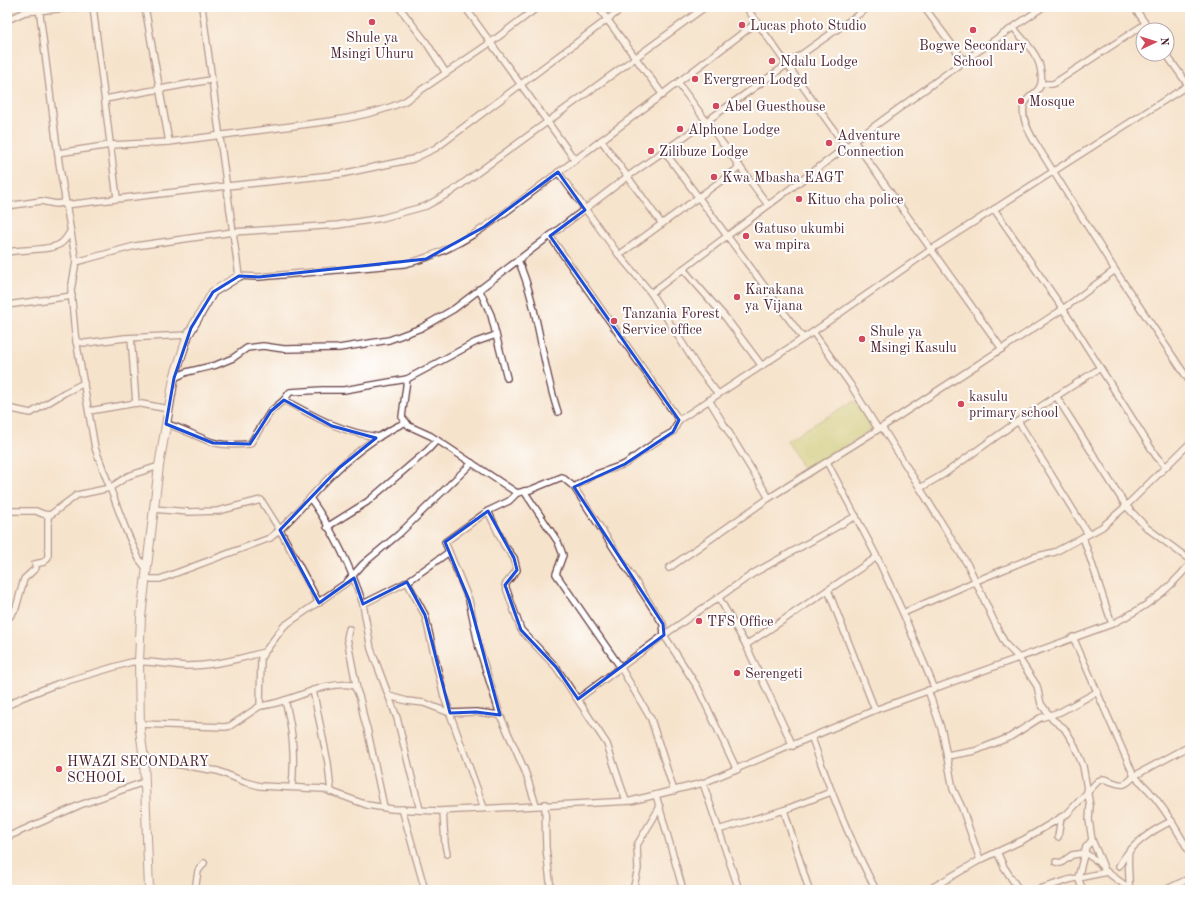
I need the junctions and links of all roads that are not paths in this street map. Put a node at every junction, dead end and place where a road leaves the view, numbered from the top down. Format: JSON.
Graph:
{"nodes":[{"id":1,"x":80,"y":7,"type":"edge"},
{"id":2,"x":93,"y":7,"type":"edge"},
{"id":3,"x":145,"y":7,"type":"edge"},
{"id":4,"x":202,"y":7,"type":"edge"},
{"id":5,"x":399,"y":7,"type":"edge"},
{"id":6,"x":465,"y":7,"type":"edge"},
{"id":7,"x":538,"y":7,"type":"edge"},
{"id":8,"x":598,"y":7,"type":"edge"},
{"id":9,"x":624,"y":7,"type":"edge"},
{"id":10,"x":706,"y":7,"type":"edge"},
{"id":11,"x":754,"y":7,"type":"edge"},
{"id":12,"x":869,"y":7,"type":"edge"},
{"id":13,"x":924,"y":7,"type":"edge"},
{"id":14,"x":1043,"y":7,"type":"edge"},
{"id":15,"x":1134,"y":7,"type":"edge"},
{"id":16,"x":39,"y":9,"type":"edge"},
{"id":17,"x":531,"y":9,"type":"edge"},
{"id":18,"x":747,"y":9,"type":"edge"},
{"id":19,"x":608,"y":19,"type":"junction"},
{"id":20,"x":7,"y":20,"type":"edge"},
{"id":21,"x":757,"y":22,"type":"junction"},
{"id":22,"x":1144,"y":22,"type":"edge"},
{"id":23,"x":1014,"y":28,"type":"junction"},
{"id":24,"x":1135,"y":31,"type":"edge"},
{"id":25,"x":490,"y":43,"type":"junction"},
{"id":26,"x":636,"y":56,"type":"junction"},
{"id":27,"x":964,"y":61,"type":"junction"},
{"id":28,"x":1172,"y":62,"type":"edge"},
{"id":29,"x":786,"y":64,"type":"junction"},
{"id":30,"x":446,"y":73,"type":"junction"},
{"id":31,"x":7,"y":76,"type":"edge"},
{"id":32,"x":7,"y":80,"type":"edge"},
{"id":33,"x":210,"y":80,"type":"junction"},
{"id":34,"x":678,"y":83,"type":"junction"},
{"id":35,"x":1042,"y":84,"type":"junction"},
{"id":36,"x":1189,"y":84,"type":"edge"},
{"id":37,"x":520,"y":85,"type":"junction"},
{"id":38,"x":159,"y":89,"type":"junction"},
{"id":39,"x":663,"y":95,"type":"junction"},
{"id":40,"x":105,"y":99,"type":"junction"},
{"id":41,"x":706,"y":121,"type":"junction"},
{"id":42,"x":546,"y":122,"type":"junction"},
{"id":43,"x":221,"y":135,"type":"junction"},
{"id":44,"x":602,"y":140,"type":"junction"},
{"id":45,"x":854,"y":141,"type":"junction"},
{"id":46,"x":169,"y":142,"type":"junction"},
{"id":47,"x":111,"y":145,"type":"junction"},
{"id":48,"x":846,"y":147,"type":"junction"},
{"id":49,"x":664,"y":151,"type":"junction"},
{"id":50,"x":58,"y":153,"type":"junction"},
{"id":51,"x":575,"y":160,"type":"junction"},
{"id":52,"x":740,"y":167,"type":"junction"},
{"id":53,"x":1052,"y":171,"type":"junction"},
{"id":54,"x":558,"y":172,"type":"junction"},
{"id":55,"x":627,"y":177,"type":"junction"},
{"id":56,"x":227,"y":186,"type":"junction"},
{"id":57,"x":699,"y":197,"type":"junction"},
{"id":58,"x":117,"y":198,"type":"junction"},
{"id":59,"x":65,"y":203,"type":"junction"},
{"id":60,"x":7,"y":206,"type":"edge"},
{"id":61,"x":768,"y":206,"type":"junction"},
{"id":62,"x":994,"y":209,"type":"junction"},
{"id":63,"x":585,"y":210,"type":"junction"},
{"id":64,"x":662,"y":224,"type":"junction"},
{"id":65,"x":70,"y":232,"type":"junction"},
{"id":66,"x":233,"y":232,"type":"junction"},
{"id":67,"x":550,"y":236,"type":"junction"},
{"id":68,"x":728,"y":236,"type":"junction"},
{"id":69,"x":932,"y":249,"type":"junction"},
{"id":70,"x":7,"y":252,"type":"edge"},
{"id":71,"x":619,"y":255,"type":"junction"},
{"id":72,"x":518,"y":260,"type":"junction"},
{"id":73,"x":76,"y":262,"type":"junction"},
{"id":74,"x":683,"y":269,"type":"junction"},
{"id":75,"x":1115,"y":270,"type":"junction"},
{"id":76,"x":239,"y":276,"type":"junction"},
{"id":77,"x":479,"y":289,"type":"junction"},
{"id":78,"x":651,"y":293,"type":"junction"},
{"id":79,"x":72,"y":296,"type":"junction"},
{"id":80,"x":7,"y":305,"type":"edge"},
{"id":81,"x":1063,"y":309,"type":"junction"},
{"id":82,"x":813,"y":332,"type":"junction"},
{"id":83,"x":188,"y":335,"type":"junction"},
{"id":84,"x":496,"y":335,"type":"junction"},
{"id":85,"x":132,"y":338,"type":"junction"},
{"id":86,"x":803,"y":338,"type":"junction"},
{"id":87,"x":76,"y":342,"type":"junction"},
{"id":88,"x":1002,"y":349,"type":"junction"},
{"id":89,"x":762,"y":366,"type":"junction"},
{"id":90,"x":1100,"y":368,"type":"junction"},
{"id":91,"x":174,"y":378,"type":"junction"},
{"id":92,"x":507,"y":378,"type":"dead end"},
{"id":93,"x":407,"y":379,"type":"junction"},
{"id":94,"x":1190,"y":382,"type":"edge"},
{"id":95,"x":84,"y":383,"type":"junction"},
{"id":96,"x":718,"y":394,"type":"junction"},
{"id":97,"x":1056,"y":396,"type":"junction"},
{"id":98,"x":284,"y":400,"type":"junction"},
{"id":99,"x":709,"y":400,"type":"junction"},
{"id":100,"x":136,"y":403,"type":"junction"},
{"id":101,"x":7,"y":408,"type":"edge"},
{"id":102,"x":169,"y":409,"type":"junction"},
{"id":103,"x":90,"y":410,"type":"junction"},
{"id":104,"x":558,"y":412,"type":"dead end"},
{"id":105,"x":679,"y":420,"type":"junction"},
{"id":106,"x":1018,"y":421,"type":"junction"},
{"id":107,"x":406,"y":422,"type":"junction"},
{"id":108,"x":166,"y":424,"type":"junction"},
{"id":109,"x":880,"y":428,"type":"junction"},
{"id":110,"x":379,"y":436,"type":"junction"},
{"id":111,"x":437,"y":440,"type":"junction"},
{"id":112,"x":1190,"y":443,"type":"edge"},
{"id":113,"x":827,"y":462,"type":"junction"},
{"id":114,"x":472,"y":463,"type":"junction"},
{"id":115,"x":159,"y":466,"type":"junction"},
{"id":116,"x":1166,"y":467,"type":"junction"},
{"id":117,"x":574,"y":487,"type":"junction"},
{"id":118,"x":110,"y":488,"type":"junction"},
{"id":119,"x":920,"y":488,"type":"junction"},
{"id":120,"x":524,"y":491,"type":"junction"},
{"id":121,"x":517,"y":493,"type":"junction"},
{"id":122,"x":310,"y":498,"type":"junction"},
{"id":123,"x":769,"y":498,"type":"junction"},
{"id":124,"x":1126,"y":506,"type":"junction"},
{"id":125,"x":153,"y":509,"type":"junction"},
{"id":126,"x":7,"y":511,"type":"edge"},
{"id":127,"x":488,"y":511,"type":"junction"},
{"id":128,"x":48,"y":515,"type":"junction"},
{"id":129,"x":856,"y":516,"type":"junction"},
{"id":130,"x":327,"y":527,"type":"junction"},
{"id":131,"x":280,"y":530,"type":"junction"},
{"id":132,"x":1085,"y":536,"type":"junction"},
{"id":133,"x":449,"y":552,"type":"junction"},
{"id":134,"x":877,"y":557,"type":"junction"},
{"id":135,"x":1190,"y":560,"type":"edge"},
{"id":136,"x":1190,"y":564,"type":"edge"},
{"id":137,"x":146,"y":568,"type":"junction"},
{"id":138,"x":669,"y":568,"type":"dead end"},
{"id":139,"x":353,"y":575,"type":"junction"},
{"id":140,"x":145,"y":579,"type":"junction"},
{"id":141,"x":976,"y":581,"type":"junction"},
{"id":142,"x":407,"y":582,"type":"junction"},
{"id":143,"x":828,"y":590,"type":"junction"},
{"id":144,"x":720,"y":598,"type":"junction"},
{"id":145,"x":318,"y":603,"type":"junction"},
{"id":146,"x":363,"y":604,"type":"junction"},
{"id":147,"x":903,"y":613,"type":"junction"},
{"id":148,"x":7,"y":620,"type":"edge"},
{"id":149,"x":1112,"y":624,"type":"junction"},
{"id":150,"x":349,"y":629,"type":"dead end"},
{"id":151,"x":664,"y":635,"type":"junction"},
{"id":152,"x":1073,"y":638,"type":"junction"},
{"id":153,"x":746,"y":645,"type":"junction"},
{"id":154,"x":264,"y":652,"type":"junction"},
{"id":155,"x":1018,"y":657,"type":"junction"},
{"id":156,"x":140,"y":661,"type":"junction"},
{"id":157,"x":621,"y":668,"type":"junction"},
{"id":158,"x":931,"y":688,"type":"junction"},
{"id":159,"x":357,"y":689,"type":"junction"},
{"id":160,"x":313,"y":690,"type":"junction"},
{"id":161,"x":1097,"y":692,"type":"junction"},
{"id":162,"x":389,"y":696,"type":"junction"},
{"id":163,"x":578,"y":699,"type":"junction"},
{"id":164,"x":285,"y":700,"type":"junction"},
{"id":165,"x":7,"y":706,"type":"edge"},
{"id":166,"x":260,"y":706,"type":"junction"},
{"id":167,"x":875,"y":710,"type":"junction"},
{"id":168,"x":450,"y":713,"type":"junction"},
{"id":169,"x":500,"y":715,"type":"junction"},
{"id":170,"x":1049,"y":715,"type":"junction"},
{"id":171,"x":140,"y":724,"type":"junction"},
{"id":172,"x":812,"y":738,"type":"junction"},
{"id":173,"x":793,"y":746,"type":"junction"},
{"id":174,"x":1190,"y":746,"type":"edge"},
{"id":175,"x":947,"y":756,"type":"junction"},
{"id":176,"x":144,"y":759,"type":"junction"},
{"id":177,"x":737,"y":770,"type":"junction"},
{"id":178,"x":1134,"y":776,"type":"junction"},
{"id":179,"x":144,"y":782,"type":"junction"},
{"id":180,"x":703,"y":783,"type":"junction"},
{"id":181,"x":292,"y":787,"type":"junction"},
{"id":182,"x":674,"y":791,"type":"junction"},
{"id":183,"x":331,"y":792,"type":"junction"},
{"id":184,"x":831,"y":792,"type":"junction"},
{"id":185,"x":1087,"y":793,"type":"junction"},
{"id":186,"x":656,"y":795,"type":"junction"},
{"id":187,"x":626,"y":801,"type":"junction"},
{"id":188,"x":545,"y":804,"type":"junction"},
{"id":189,"x":536,"y":805,"type":"junction"},
{"id":190,"x":384,"y":807,"type":"junction"},
{"id":191,"x":660,"y":807,"type":"junction"},
{"id":192,"x":484,"y":808,"type":"junction"},
{"id":193,"x":402,"y":809,"type":"junction"},
{"id":194,"x":420,"y":810,"type":"junction"},
{"id":195,"x":784,"y":810,"type":"junction"},
{"id":196,"x":443,"y":811,"type":"junction"},
{"id":197,"x":1061,"y":817,"type":"junction"},
{"id":198,"x":1172,"y":821,"type":"junction"},
{"id":199,"x":718,"y":830,"type":"junction"},
{"id":200,"x":7,"y":837,"type":"edge"},
{"id":201,"x":1058,"y":837,"type":"dead end"},
{"id":202,"x":1092,"y":840,"type":"junction"},
{"id":203,"x":1129,"y":851,"type":"junction"},
{"id":204,"x":997,"y":852,"type":"junction"},
{"id":205,"x":1085,"y":853,"type":"junction"},
{"id":206,"x":1190,"y":853,"type":"edge"},
{"id":207,"x":447,"y":854,"type":"dead end"},
{"id":208,"x":980,"y":860,"type":"junction"},
{"id":209,"x":1056,"y":862,"type":"dead end"},
{"id":210,"x":204,"y":863,"type":"dead end"},
{"id":211,"x":1119,"y":866,"type":"dead end"},
{"id":212,"x":1107,"y":872,"type":"junction"},
{"id":213,"x":1078,"y":878,"type":"junction"},
{"id":214,"x":1190,"y":878,"type":"edge"},
{"id":215,"x":1055,"y":887,"type":"edge"},
{"id":216,"x":738,"y":889,"type":"edge"},
{"id":217,"x":150,"y":890,"type":"edge"},
{"id":218,"x":195,"y":890,"type":"edge"},
{"id":219,"x":426,"y":890,"type":"edge"},
{"id":220,"x":551,"y":890,"type":"edge"},
{"id":221,"x":633,"y":890,"type":"edge"},
{"id":222,"x":683,"y":890,"type":"edge"},
{"id":223,"x":730,"y":890,"type":"edge"},
{"id":224,"x":809,"y":890,"type":"edge"},
{"id":225,"x":876,"y":890,"type":"edge"},
{"id":226,"x":928,"y":890,"type":"edge"},
{"id":227,"x":1019,"y":890,"type":"edge"},
{"id":228,"x":1035,"y":890,"type":"edge"},
{"id":229,"x":1083,"y":890,"type":"edge"},
{"id":230,"x":1165,"y":890,"type":"edge"}],
"edges":[{"from":1,"to":16,"type":"street"},
{"from":2,"to":40,"type":"street"},
{"from":3,"to":38,"type":"street"},
{"from":4,"to":33,"type":"street"},
{"from":5,"to":30,"type":"street"},
{"from":6,"to":25,"type":"street"},
{"from":7,"to":17,"type":"street"},
{"from":8,"to":19,"type":"street"},
{"from":9,"to":19,"type":"street"},
{"from":10,"to":26,"type":"street"},
{"from":11,"to":18,"type":"street"},
{"from":12,"to":29,"type":"street"},
{"from":13,"to":27,"type":"street"},
{"from":14,"to":23,"type":"street"},
{"from":15,"to":22,"type":"street"},
{"from":16,"to":20,"type":"street"},
{"from":16,"to":50,"type":"street"},
{"from":17,"to":25,"type":"street"},
{"from":18,"to":21,"type":"street"},
{"from":19,"to":26,"type":"street"},
{"from":19,"to":37,"type":"street"},
{"from":21,"to":29,"type":"street"},
{"from":21,"to":34,"type":"street"},
{"from":23,"to":27,"type":"street"},
{"from":23,"to":35,"type":"street"},
{"from":24,"to":35,"type":"street"},
{"from":25,"to":30,"type":"street"},
{"from":25,"to":37,"type":"street"},
{"from":26,"to":39,"type":"street"},
{"from":26,"to":42,"type":"street"},
{"from":27,"to":45,"type":"street"},
{"from":28,"to":36,"type":"street"},
{"from":29,"to":41,"type":"street"},
{"from":29,"to":48,"type":"street"},
{"from":30,"to":43,"type":"street"},
{"from":31,"to":32,"type":"street"},
{"from":33,"to":38,"type":"street"},
{"from":33,"to":43,"type":"street"},
{"from":34,"to":39,"type":"street"},
{"from":34,"to":41,"type":"street"},
{"from":35,"to":53,"type":"street"},
{"from":36,"to":53,"type":"street"},
{"from":37,"to":42,"type":"street"},
{"from":37,"to":56,"type":"street"},
{"from":38,"to":40,"type":"street"},
{"from":38,"to":46,"type":"street"},
{"from":39,"to":44,"type":"street"},
{"from":40,"to":47,"type":"street"},
{"from":41,"to":49,"type":"street"},
{"from":41,"to":52,"type":"street"},
{"from":42,"to":51,"type":"street"},
{"from":42,"to":66,"type":"street"},
{"from":43,"to":46,"type":"street"},
{"from":43,"to":56,"type":"street"},
{"from":44,"to":51,"type":"street"},
{"from":44,"to":55,"type":"street"},
{"from":45,"to":48,"type":"street"},
{"from":45,"to":69,"type":"street"},
{"from":46,"to":47,"type":"street"},
{"from":47,"to":50,"type":"street"},
{"from":47,"to":58,"type":"street"},
{"from":48,"to":61,"type":"street"},
{"from":49,"to":55,"type":"street"},
{"from":49,"to":57,"type":"street"},
{"from":50,"to":59,"type":"street"},
{"from":51,"to":54,"type":"street"},
{"from":52,"to":57,"type":"street"},
{"from":52,"to":61,"type":"street"},
{"from":53,"to":62,"type":"street"},
{"from":53,"to":75,"type":"street"},
{"from":54,"to":63,"type":"street"},
{"from":54,"to":76,"type":"street"},
{"from":55,"to":63,"type":"street"},
{"from":55,"to":64,"type":"street"},
{"from":56,"to":58,"type":"street"},
{"from":56,"to":66,"type":"street"},
{"from":57,"to":64,"type":"street"},
{"from":57,"to":68,"type":"street"},
{"from":58,"to":59,"type":"street"},
{"from":59,"to":60,"type":"street"},
{"from":59,"to":65,"type":"street"},
{"from":61,"to":68,"type":"street"},
{"from":62,"to":69,"type":"street"},
{"from":62,"to":81,"type":"street"},
{"from":63,"to":67,"type":"street"},
{"from":63,"to":71,"type":"street"},
{"from":64,"to":71,"type":"street"},
{"from":65,"to":70,"type":"street"},
{"from":65,"to":73,"type":"street"},
{"from":66,"to":73,"type":"street"},
{"from":66,"to":76,"type":"street"},
{"from":67,"to":72,"type":"street"},
{"from":67,"to":105,"type":"street"},
{"from":68,"to":74,"type":"street"},
{"from":68,"to":86,"type":"street"},
{"from":69,"to":82,"type":"street"},
{"from":69,"to":88,"type":"street"},
{"from":71,"to":78,"type":"street"},
{"from":72,"to":77,"type":"street"},
{"from":72,"to":104,"type":"street"},
{"from":73,"to":79,"type":"street"},
{"from":74,"to":78,"type":"street"},
{"from":74,"to":89,"type":"street"},
{"from":75,"to":81,"type":"street"},
{"from":75,"to":94,"type":"street"},
{"from":76,"to":83,"type":"street"},
{"from":77,"to":84,"type":"street"},
{"from":77,"to":91,"type":"street"},
{"from":78,"to":96,"type":"street"},
{"from":79,"to":80,"type":"street"},
{"from":79,"to":87,"type":"street"},
{"from":81,"to":88,"type":"street"},
{"from":81,"to":90,"type":"street"},
{"from":82,"to":86,"type":"street"},
{"from":82,"to":109,"type":"street"},
{"from":83,"to":85,"type":"street"},
{"from":83,"to":91,"type":"street"},
{"from":84,"to":92,"type":"street"},
{"from":84,"to":93,"type":"street"},
{"from":85,"to":87,"type":"street"},
{"from":85,"to":100,"type":"street"},
{"from":86,"to":89,"type":"street"},
{"from":87,"to":95,"type":"street"},
{"from":88,"to":109,"type":"street"},
{"from":89,"to":96,"type":"street"},
{"from":90,"to":97,"type":"street"},
{"from":90,"to":116,"type":"street"},
{"from":91,"to":102,"type":"street"},
{"from":93,"to":98,"type":"street"},
{"from":93,"to":107,"type":"street"},
{"from":95,"to":101,"type":"street"},
{"from":95,"to":103,"type":"street"},
{"from":96,"to":99,"type":"street"},
{"from":97,"to":106,"type":"street"},
{"from":97,"to":124,"type":"street"},
{"from":98,"to":108,"type":"street"},
{"from":98,"to":110,"type":"street"},
{"from":99,"to":105,"type":"street"},
{"from":99,"to":123,"type":"street"},
{"from":100,"to":102,"type":"street"},
{"from":100,"to":103,"type":"street"},
{"from":102,"to":108,"type":"street"},
{"from":103,"to":118,"type":"street"},
{"from":105,"to":117,"type":"street"},
{"from":106,"to":119,"type":"street"},
{"from":106,"to":132,"type":"street"},
{"from":107,"to":110,"type":"street"},
{"from":107,"to":111,"type":"street"},
{"from":108,"to":115,"type":"street"},
{"from":109,"to":113,"type":"street"},
{"from":109,"to":119,"type":"street"},
{"from":110,"to":122,"type":"street"},
{"from":111,"to":114,"type":"street"},
{"from":111,"to":130,"type":"street"},
{"from":112,"to":116,"type":"street"},
{"from":113,"to":123,"type":"street"},
{"from":113,"to":129,"type":"street"},
{"from":114,"to":121,"type":"street"},
{"from":114,"to":139,"type":"street"},
{"from":115,"to":118,"type":"street"},
{"from":115,"to":125,"type":"street"},
{"from":116,"to":124,"type":"street"},
{"from":117,"to":120,"type":"street"},
{"from":117,"to":151,"type":"street"},
{"from":118,"to":128,"type":"street"},
{"from":118,"to":137,"type":"street"},
{"from":119,"to":141,"type":"street"},
{"from":120,"to":121,"type":"street"},
{"from":120,"to":157,"type":"street"},
{"from":121,"to":127,"type":"street"},
{"from":122,"to":130,"type":"street"},
{"from":122,"to":131,"type":"street"},
{"from":123,"to":138,"type":"street"},
{"from":124,"to":132,"type":"street"},
{"from":124,"to":135,"type":"street"},
{"from":125,"to":131,"type":"street"},
{"from":125,"to":137,"type":"street"},
{"from":126,"to":128,"type":"street"},
{"from":127,"to":133,"type":"street"},
{"from":127,"to":163,"type":"street"},
{"from":128,"to":148,"type":"street"},
{"from":129,"to":134,"type":"street"},
{"from":129,"to":144,"type":"street"},
{"from":130,"to":139,"type":"street"},
{"from":131,"to":140,"type":"street"},
{"from":131,"to":145,"type":"street"},
{"from":132,"to":141,"type":"street"},
{"from":132,"to":149,"type":"street"},
{"from":133,"to":142,"type":"street"},
{"from":133,"to":169,"type":"street"},
{"from":134,"to":143,"type":"street"},
{"from":134,"to":147,"type":"street"},
{"from":136,"to":149,"type":"street"},
{"from":137,"to":140,"type":"street"},
{"from":139,"to":145,"type":"street"},
{"from":139,"to":146,"type":"street"},
{"from":140,"to":156,"type":"street"},
{"from":141,"to":147,"type":"street"},
{"from":141,"to":155,"type":"street"},
{"from":142,"to":146,"type":"street"},
{"from":142,"to":168,"type":"street"},
{"from":143,"to":153,"type":"street"},
{"from":143,"to":167,"type":"street"},
{"from":144,"to":151,"type":"street"},
{"from":144,"to":153,"type":"street"},
{"from":145,"to":154,"type":"street"},
{"from":146,"to":162,"type":"street"},
{"from":147,"to":158,"type":"street"},
{"from":149,"to":152,"type":"street"},
{"from":150,"to":159,"type":"street"},
{"from":151,"to":157,"type":"street"},
{"from":151,"to":177,"type":"street"},
{"from":152,"to":155,"type":"street"},
{"from":152,"to":161,"type":"street"},
{"from":153,"to":173,"type":"street"},
{"from":154,"to":156,"type":"street"},
{"from":154,"to":166,"type":"street"},
{"from":155,"to":158,"type":"street"},
{"from":155,"to":170,"type":"street"},
{"from":156,"to":165,"type":"street"},
{"from":156,"to":171,"type":"street"},
{"from":157,"to":163,"type":"street"},
{"from":157,"to":182,"type":"street"},
{"from":158,"to":167,"type":"street"},
{"from":158,"to":175,"type":"street"},
{"from":159,"to":160,"type":"street"},
{"from":159,"to":190,"type":"street"},
{"from":160,"to":164,"type":"street"},
{"from":160,"to":183,"type":"street"},
{"from":161,"to":170,"type":"street"},
{"from":161,"to":178,"type":"street"},
{"from":162,"to":168,"type":"street"},
{"from":162,"to":194,"type":"street"},
{"from":163,"to":187,"type":"street"},
{"from":164,"to":166,"type":"street"},
{"from":164,"to":181,"type":"street"},
{"from":166,"to":171,"type":"street"},
{"from":167,"to":172,"type":"street"},
{"from":168,"to":169,"type":"street"},
{"from":168,"to":192,"type":"street"},
{"from":169,"to":189,"type":"street"},
{"from":170,"to":175,"type":"street"},
{"from":170,"to":185,"type":"street"},
{"from":171,"to":176,"type":"street"},
{"from":172,"to":173,"type":"street"},
{"from":172,"to":184,"type":"street"},
{"from":173,"to":177,"type":"street"},
{"from":174,"to":178,"type":"street"},
{"from":175,"to":208,"type":"street"},
{"from":176,"to":179,"type":"street"},
{"from":176,"to":181,"type":"street"},
{"from":177,"to":180,"type":"street"},
{"from":178,"to":185,"type":"street"},
{"from":178,"to":198,"type":"street"},
{"from":179,"to":200,"type":"street"},
{"from":179,"to":217,"type":"street"},
{"from":180,"to":182,"type":"street"},
{"from":180,"to":199,"type":"street"},
{"from":181,"to":183,"type":"street"},
{"from":182,"to":186,"type":"street"},
{"from":183,"to":190,"type":"street"},
{"from":184,"to":195,"type":"street"},
{"from":184,"to":225,"type":"street"},
{"from":185,"to":197,"type":"street"},
{"from":185,"to":202,"type":"street"},
{"from":186,"to":187,"type":"street"},
{"from":186,"to":191,"type":"street"},
{"from":187,"to":188,"type":"street"},
{"from":188,"to":189,"type":"street"},
{"from":188,"to":220,"type":"street"},
{"from":189,"to":192,"type":"street"},
{"from":190,"to":193,"type":"street"},
{"from":191,"to":221,"type":"street"},
{"from":191,"to":222,"type":"street"},
{"from":192,"to":196,"type":"street"},
{"from":193,"to":194,"type":"street"},
{"from":193,"to":219,"type":"street"},
{"from":194,"to":196,"type":"street"},
{"from":195,"to":199,"type":"street"},
{"from":195,"to":224,"type":"street"},
{"from":196,"to":207,"type":"street"},
{"from":197,"to":201,"type":"street"},
{"from":197,"to":204,"type":"street"},
{"from":198,"to":203,"type":"street"},
{"from":198,"to":206,"type":"street"},
{"from":199,"to":216,"type":"street"},
{"from":202,"to":205,"type":"street"},
{"from":202,"to":212,"type":"street"},
{"from":203,"to":211,"type":"street"},
{"from":203,"to":212,"type":"street"},
{"from":204,"to":208,"type":"street"},
{"from":204,"to":227,"type":"street"},
{"from":205,"to":209,"type":"street"},
{"from":205,"to":212,"type":"street"},
{"from":205,"to":213,"type":"street"},
{"from":208,"to":226,"type":"street"},
{"from":210,"to":218,"type":"street"},
{"from":212,"to":213,"type":"street"},
{"from":213,"to":215,"type":"street"},
{"from":213,"to":229,"type":"street"},
{"from":214,"to":230,"type":"street"},
{"from":215,"to":228,"type":"street"},
{"from":216,"to":223,"type":"street"}]}
